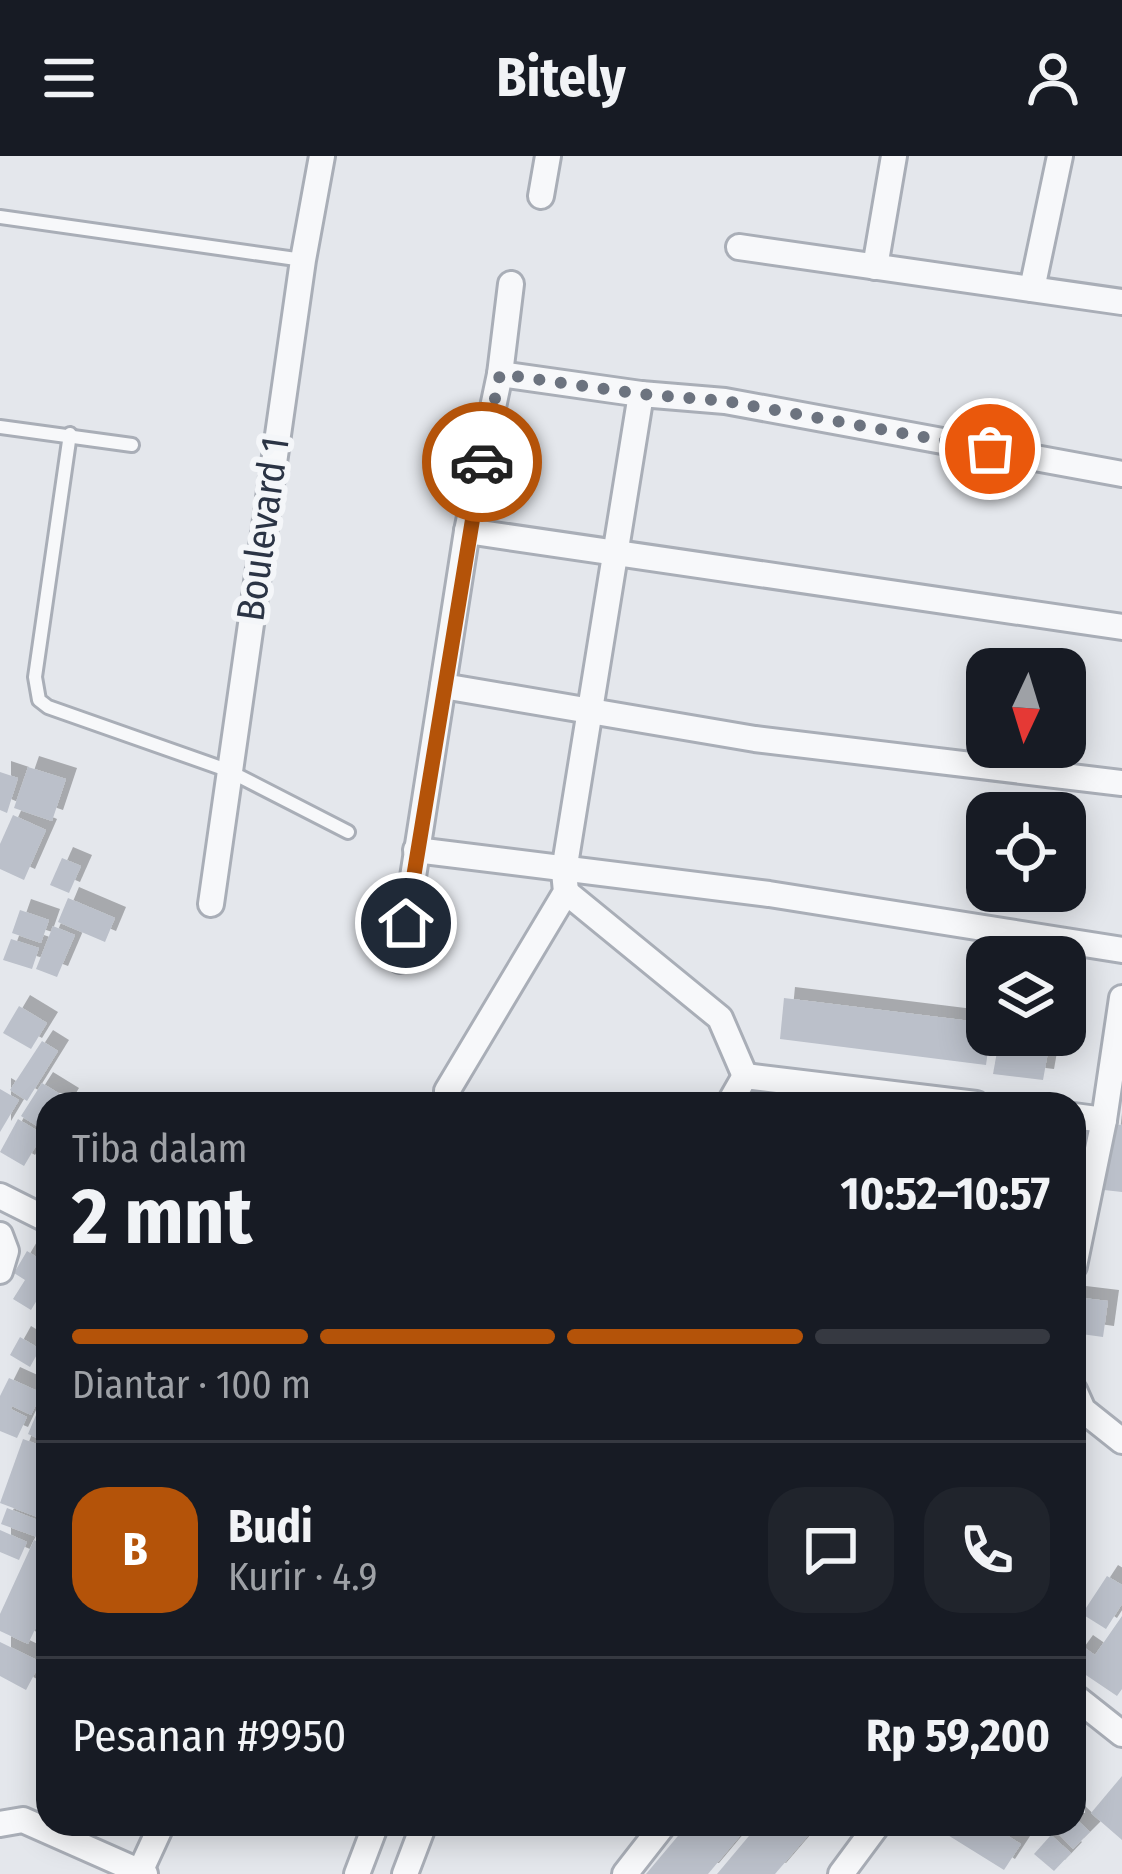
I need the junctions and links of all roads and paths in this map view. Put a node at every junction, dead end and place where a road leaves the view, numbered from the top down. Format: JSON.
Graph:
{"nodes":[{"id":1,"x":322,"y":156,"type":"edge"},
{"id":2,"x":548,"y":156,"type":"edge"},
{"id":3,"x":894,"y":156,"type":"edge"},
{"id":4,"x":1060,"y":156,"type":"edge"},
{"id":5,"x":541,"y":196,"type":"dead end"},
{"id":6,"x":0,"y":217,"type":"edge"},
{"id":7,"x":739,"y":248,"type":"dead end"},
{"id":8,"x":303,"y":260,"type":"junction"},
{"id":9,"x":875,"y":267,"type":"junction"},
{"id":10,"x":511,"y":284,"type":"dead end"},
{"id":11,"x":1032,"y":289,"type":"junction"},
{"id":12,"x":1122,"y":302,"type":"edge"},
{"id":13,"x":500,"y":374,"type":"junction"},
{"id":14,"x":640,"y":394,"type":"junction"},
{"id":15,"x":0,"y":427,"type":"edge"},
{"id":16,"x":70,"y":434,"type":"junction"},
{"id":17,"x":132,"y":445,"type":"dead end"},
{"id":18,"x":1122,"y":474,"type":"edge"},
{"id":19,"x":467,"y":531,"type":"junction"},
{"id":20,"x":614,"y":554,"type":"junction"},
{"id":21,"x":1122,"y":627,"type":"edge"},
{"id":22,"x":443,"y":686,"type":"junction"},
{"id":23,"x":591,"y":713,"type":"junction"},
{"id":24,"x":227,"y":770,"type":"junction"},
{"id":25,"x":1122,"y":783,"type":"edge"},
{"id":26,"x":348,"y":832,"type":"dead end"},
{"id":27,"x":416,"y":850,"type":"junction"},
{"id":28,"x":565,"y":882,"type":"junction"},
{"id":29,"x":211,"y":904,"type":"dead end"},
{"id":30,"x":1122,"y":950,"type":"edge"},
{"id":31,"x":400,"y":960,"type":"dead end"},
{"id":32,"x":1122,"y":998,"type":"edge"},
{"id":33,"x":745,"y":1076,"type":"junction"},
{"id":34,"x":447,"y":1091,"type":"dead end"},
{"id":35,"x":736,"y":1092,"type":"edge"},
{"id":36,"x":877,"y":1092,"type":"edge"},
{"id":37,"x":1113,"y":1121,"type":"edge"},
{"id":38,"x":0,"y":1196,"type":"edge"},
{"id":39,"x":36,"y":1214,"type":"edge"},
{"id":40,"x":1086,"y":1221,"type":"edge"},
{"id":41,"x":0,"y":1235,"type":"edge"},
{"id":42,"x":0,"y":1271,"type":"edge"},
{"id":43,"x":1086,"y":1412,"type":"edge"},
{"id":44,"x":1122,"y":1442,"type":"edge"},
{"id":45,"x":1086,"y":1706,"type":"edge"},
{"id":46,"x":1122,"y":1734,"type":"edge"},
{"id":47,"x":0,"y":1825,"type":"edge"},
{"id":48,"x":36,"y":1826,"type":"edge"},
{"id":49,"x":59,"y":1836,"type":"edge"},
{"id":50,"x":157,"y":1836,"type":"edge"},
{"id":51,"x":371,"y":1836,"type":"edge"},
{"id":52,"x":419,"y":1836,"type":"edge"},
{"id":53,"x":655,"y":1836,"type":"edge"},
{"id":54,"x":869,"y":1836,"type":"edge"},
{"id":55,"x":141,"y":1873,"type":"edge"},
{"id":56,"x":357,"y":1874,"type":"edge"},
{"id":57,"x":405,"y":1874,"type":"edge"},
{"id":58,"x":625,"y":1874,"type":"edge"},
{"id":59,"x":842,"y":1874,"type":"edge"}],
"edges":[{"from":1,"to":8,"type":"street","name":"Boulevard 1"},
{"from":2,"to":5,"type":"street"},
{"from":3,"to":9,"type":"street"},
{"from":4,"to":11,"type":"street"},
{"from":6,"to":8,"type":"lane"},
{"from":7,"to":9,"type":"street"},
{"from":8,"to":24,"type":"street","name":"Boulevard 1"},
{"from":9,"to":11,"type":"street"},
{"from":10,"to":13,"type":"street"},
{"from":11,"to":12,"type":"street"},
{"from":13,"to":14,"type":"street"},
{"from":13,"to":19,"type":"street"},
{"from":14,"to":18,"type":"street"},
{"from":14,"to":20,"type":"street"},
{"from":15,"to":16,"type":"lane"},
{"from":16,"to":17,"type":"lane"},
{"from":16,"to":24,"type":"lane"},
{"from":19,"to":20,"type":"street"},
{"from":19,"to":22,"type":"street"},
{"from":20,"to":21,"type":"street"},
{"from":20,"to":23,"type":"street"},
{"from":22,"to":23,"type":"street"},
{"from":22,"to":27,"type":"street"},
{"from":23,"to":25,"type":"street"},
{"from":23,"to":28,"type":"street"},
{"from":24,"to":26,"type":"lane"},
{"from":24,"to":29,"type":"street","name":"Boulevard 1"},
{"from":27,"to":28,"type":"street"},
{"from":27,"to":31,"type":"street"},
{"from":28,"to":30,"type":"street"},
{"from":28,"to":33,"type":"street"},
{"from":28,"to":34,"type":"street"},
{"from":32,"to":37,"type":"street"},
{"from":33,"to":35,"type":"street"},
{"from":33,"to":36,"type":"street"},
{"from":37,"to":40,"type":"street"},
{"from":38,"to":39,"type":"street"},
{"from":41,"to":42,"type":"street"},
{"from":43,"to":44,"type":"street"},
{"from":45,"to":46,"type":"street"},
{"from":47,"to":48,"type":"street"},
{"from":49,"to":55,"type":"street"},
{"from":50,"to":55,"type":"street"},
{"from":51,"to":56,"type":"street"},
{"from":52,"to":57,"type":"street"},
{"from":53,"to":58,"type":"street"},
{"from":54,"to":59,"type":"street"}]}
